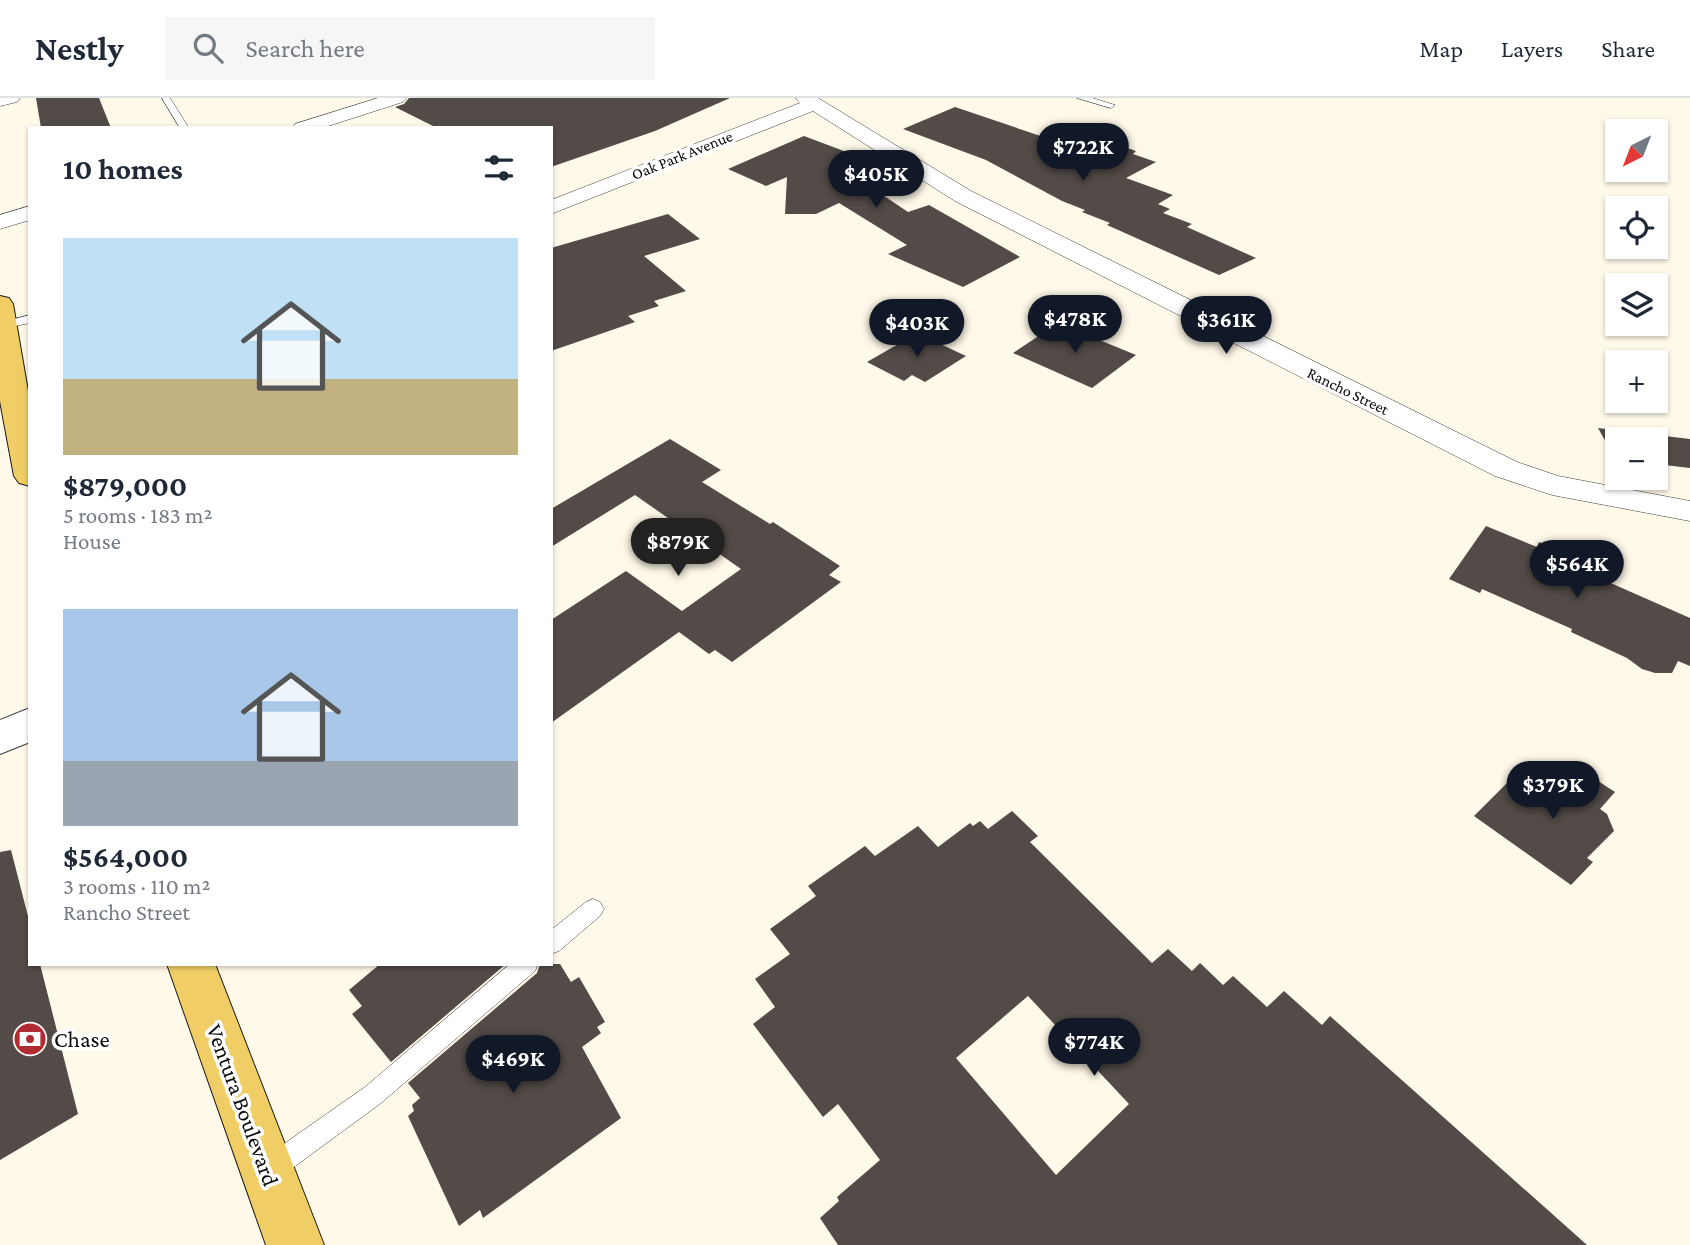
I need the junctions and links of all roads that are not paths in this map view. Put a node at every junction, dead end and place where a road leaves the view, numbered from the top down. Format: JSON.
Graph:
{"nodes":[{"id":1,"x":11,"y":98,"type":"edge"},
{"id":2,"x":166,"y":98,"type":"edge"},
{"id":3,"x":397,"y":98,"type":"edge"},
{"id":4,"x":1081,"y":98,"type":"edge"},
{"id":5,"x":0,"y":101,"type":"edge"},
{"id":6,"x":809,"y":101,"type":"edge"},
{"id":7,"x":1111,"y":105,"type":"dead end"},
{"id":8,"x":184,"y":126,"type":"edge"},
{"id":9,"x":308,"y":126,"type":"edge"},
{"id":10,"x":553,"y":207,"type":"edge"},
{"id":11,"x":28,"y":214,"type":"edge"},
{"id":12,"x":0,"y":222,"type":"edge"},
{"id":13,"x":11,"y":316,"type":"edge"},
{"id":14,"x":23,"y":414,"type":"edge"},
{"id":15,"x":28,"y":458,"type":"edge"},
{"id":16,"x":1690,"y":511,"type":"edge"},
{"id":17,"x":28,"y":724,"type":"edge"},
{"id":18,"x":0,"y":738,"type":"edge"},
{"id":19,"x":593,"y":909,"type":"dead end"},
{"id":20,"x":553,"y":942,"type":"edge"},
{"id":21,"x":192,"y":966,"type":"edge"},
{"id":22,"x":525,"y":966,"type":"edge"},
{"id":23,"x":267,"y":1171,"type":"junction"},
{"id":24,"x":295,"y":1245,"type":"edge"}],
"edges":[{"from":1,"to":5,"type":"street"},
{"from":2,"to":8,"type":"lane"},
{"from":3,"to":9,"type":"street"},
{"from":4,"to":7,"type":"lane"},
{"from":6,"to":10,"type":"street","name":"Oak Park Avenue"},
{"from":6,"to":16,"type":"street","name":"Rancho Street"},
{"from":11,"to":12,"type":"street"},
{"from":13,"to":14,"type":"main road"},
{"from":14,"to":15,"type":"main road"},
{"from":17,"to":18,"type":"street"},
{"from":19,"to":20,"type":"lane"},
{"from":21,"to":23,"type":"main road","name":"Ventura Boulevard"},
{"from":22,"to":23,"type":"lane"},
{"from":23,"to":24,"type":"main road","name":"Ventura Boulevard"}]}
